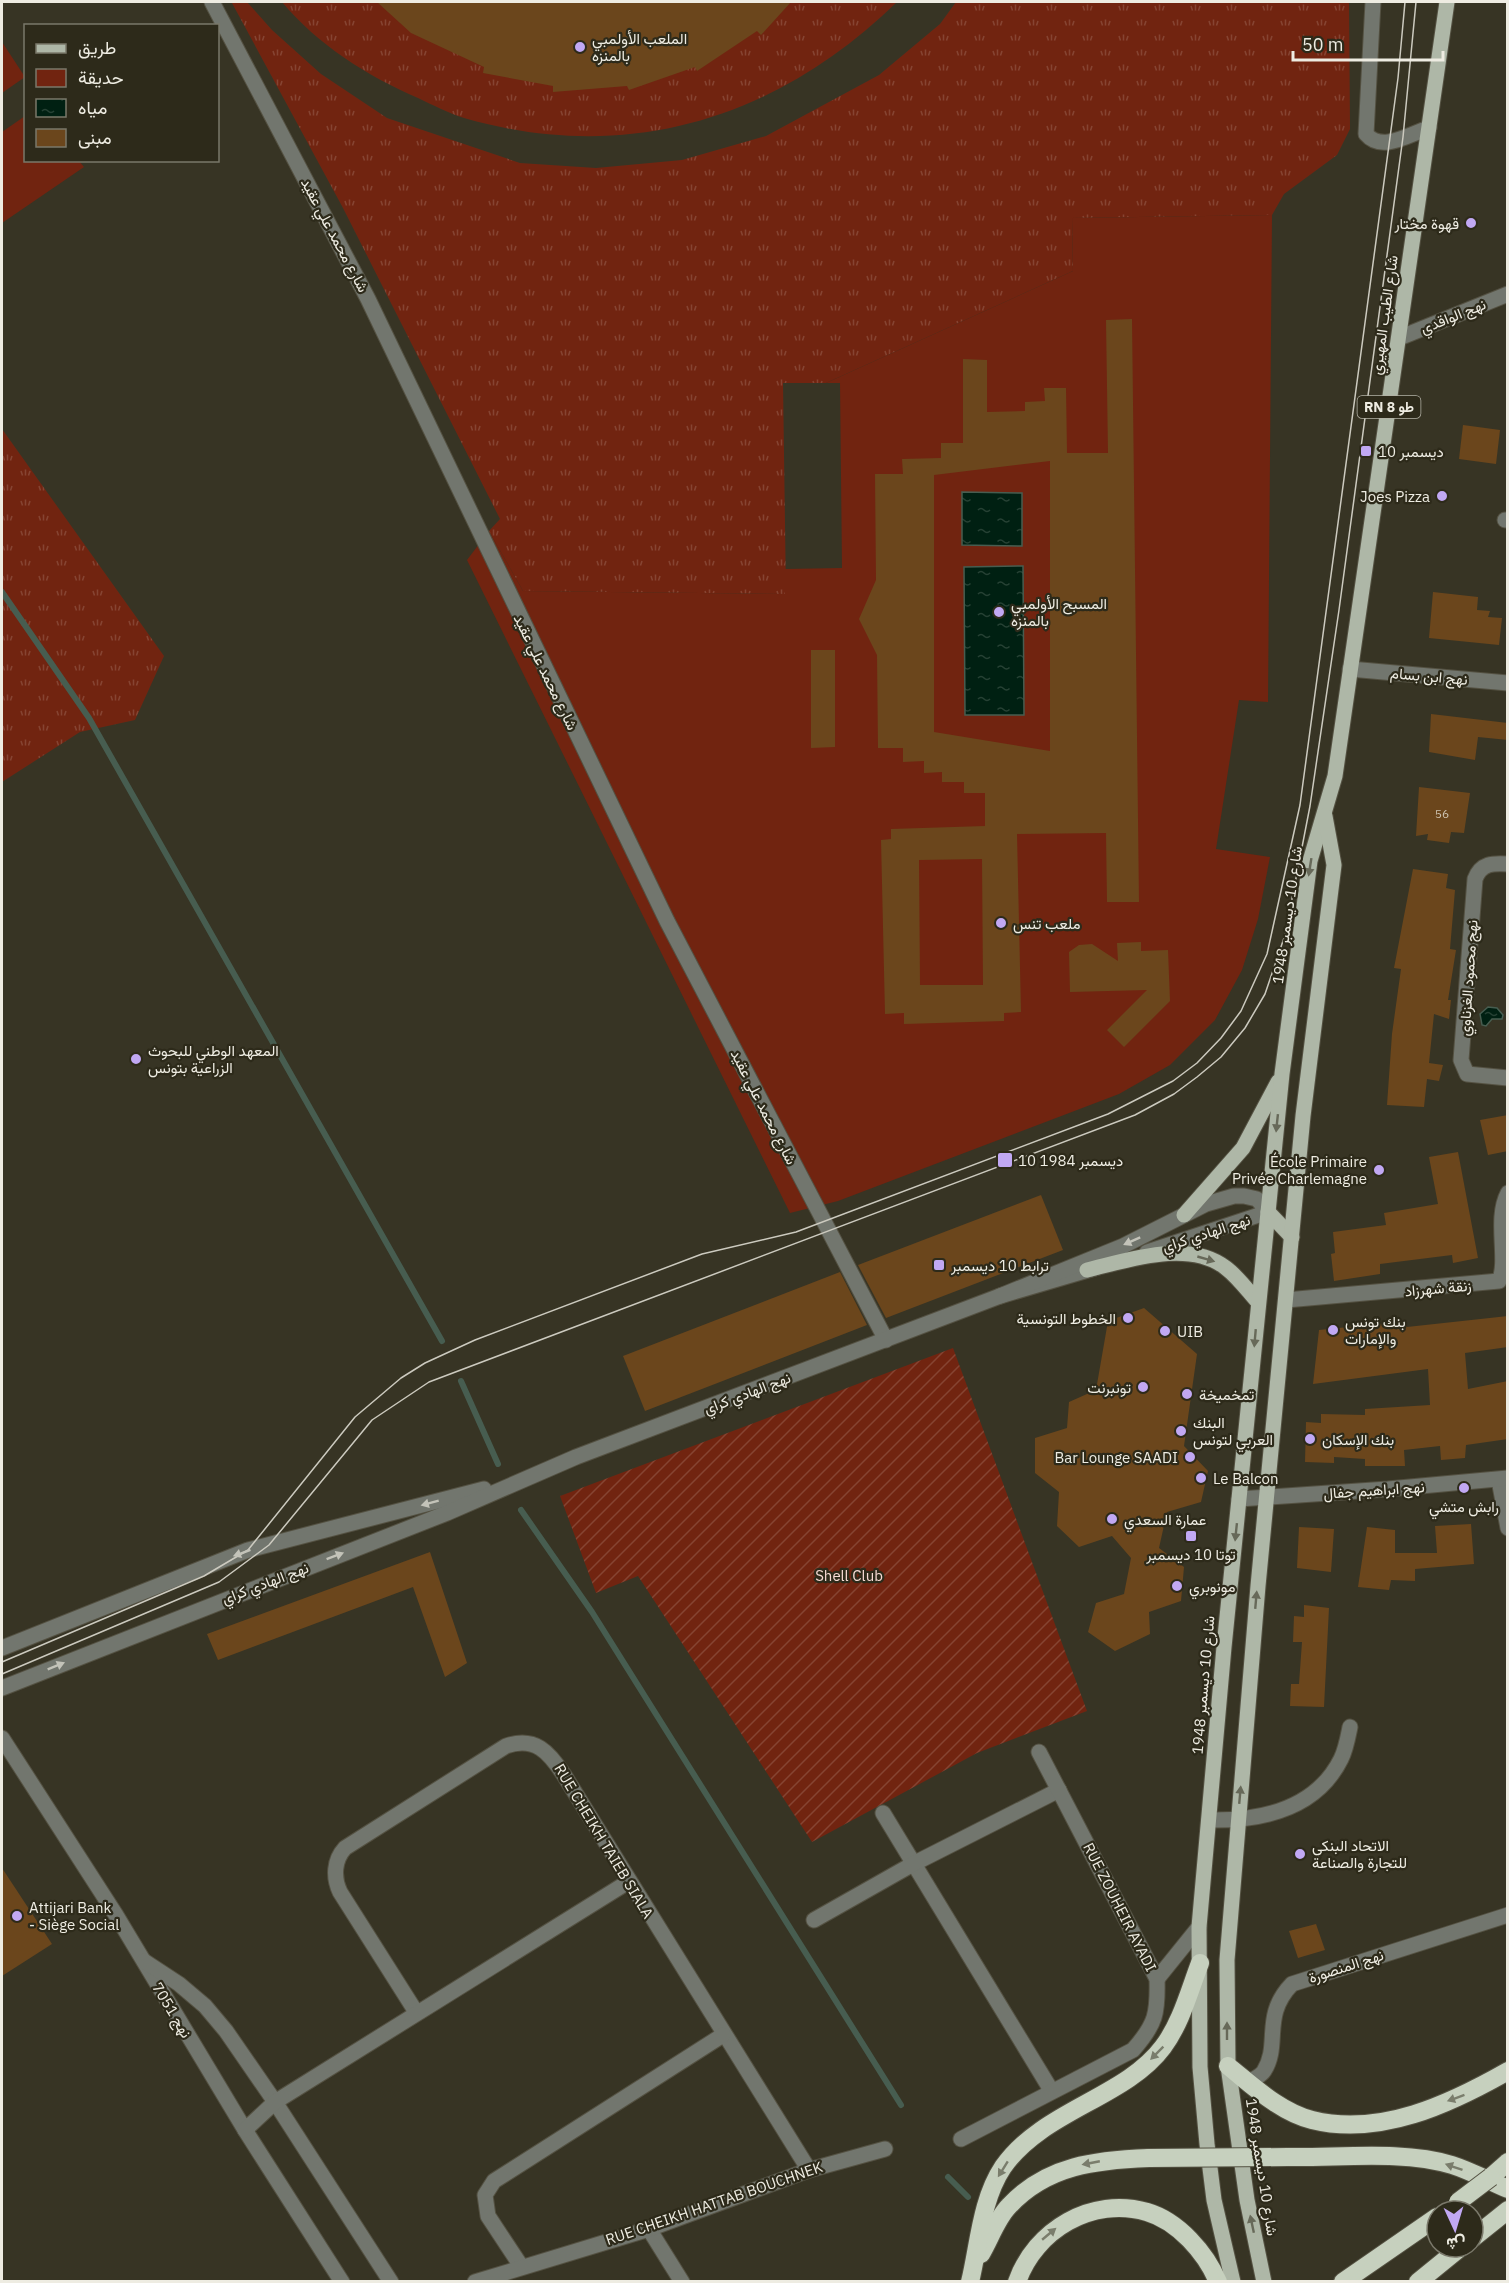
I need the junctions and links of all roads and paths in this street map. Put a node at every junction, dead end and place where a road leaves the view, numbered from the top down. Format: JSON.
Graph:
{"nodes":[{"id":1,"x":212,"y":2,"type":"edge"},
{"id":2,"x":1373,"y":2,"type":"edge"},
{"id":3,"x":1447,"y":2,"type":"edge"},
{"id":4,"x":1429,"y":128,"type":"junction"},
{"id":5,"x":1508,"y":294,"type":"edge"},
{"id":6,"x":1399,"y":338,"type":"junction"},
{"id":7,"x":1350,"y":669,"type":"junction"},
{"id":8,"x":1508,"y":683,"type":"edge"},
{"id":9,"x":1324,"y":811,"type":"junction"},
{"id":10,"x":1508,"y":864,"type":"edge"},
{"id":11,"x":1282,"y":1074,"type":"junction"},
{"id":12,"x":1508,"y":1078,"type":"edge"},
{"id":13,"x":1508,"y":1193,"type":"edge"},
{"id":14,"x":1296,"y":1201,"type":"junction"},
{"id":15,"x":1268,"y":1212,"type":"junction"},
{"id":16,"x":1184,"y":1215,"type":"junction"},
{"id":17,"x":1292,"y":1238,"type":"junction"},
{"id":18,"x":1087,"y":1270,"type":"junction"},
{"id":19,"x":1000,"y":1296,"type":"junction"},
{"id":20,"x":1286,"y":1300,"type":"junction"},
{"id":21,"x":1258,"y":1302,"type":"junction"},
{"id":22,"x":886,"y":1340,"type":"junction"},
{"id":23,"x":527,"y":1478,"type":"junction"},
{"id":24,"x":1503,"y":1479,"type":"edge"},
{"id":25,"x":1268,"y":1496,"type":"junction"},
{"id":26,"x":1239,"y":1499,"type":"junction"},
{"id":27,"x":1508,"y":1528,"type":"edge"},
{"id":28,"x":2,"y":1648,"type":"edge"},
{"id":29,"x":2,"y":1688,"type":"edge"},
{"id":30,"x":1350,"y":1727,"type":"dead end"},
{"id":31,"x":2,"y":1738,"type":"edge"},
{"id":32,"x":1040,"y":1752,"type":"dead end"},
{"id":33,"x":1059,"y":1790,"type":"junction"},
{"id":34,"x":883,"y":1813,"type":"dead end"},
{"id":35,"x":1209,"y":1820,"type":"junction"},
{"id":36,"x":1238,"y":1821,"type":"junction"},
{"id":37,"x":913,"y":1864,"type":"junction"},
{"id":38,"x":628,"y":1882,"type":"junction"},
{"id":39,"x":1508,"y":1915,"type":"edge"},
{"id":40,"x":814,"y":1920,"type":"dead end"},
{"id":41,"x":1200,"y":1927,"type":"junction"},
{"id":42,"x":141,"y":1959,"type":"junction"},
{"id":43,"x":1200,"y":1963,"type":"junction"},
{"id":44,"x":1157,"y":1979,"type":"junction"},
{"id":45,"x":416,"y":2012,"type":"junction"},
{"id":46,"x":723,"y":2035,"type":"junction"},
{"id":47,"x":1228,"y":2066,"type":"junction"},
{"id":48,"x":1508,"y":2071,"type":"edge"},
{"id":49,"x":1249,"y":2083,"type":"junction"},
{"id":50,"x":1051,"y":2090,"type":"junction"},
{"id":51,"x":275,"y":2102,"type":"junction"},
{"id":52,"x":244,"y":2130,"type":"junction"},
{"id":53,"x":961,"y":2139,"type":"dead end"},
{"id":54,"x":885,"y":2149,"type":"dead end"},
{"id":55,"x":1508,"y":2162,"type":"edge"},
{"id":56,"x":809,"y":2170,"type":"junction"},
{"id":57,"x":1508,"y":2189,"type":"edge"},
{"id":58,"x":1462,"y":2199,"type":"edge"},
{"id":59,"x":1504,"y":2213,"type":"edge"},
{"id":60,"x":1425,"y":2226,"type":"edge"},
{"id":61,"x":1485,"y":2228,"type":"edge"},
{"id":62,"x":649,"y":2229,"type":"junction"},
{"id":63,"x":1425,"y":2229,"type":"edge"},
{"id":64,"x":1446,"y":2259,"type":"edge"},
{"id":65,"x":521,"y":2266,"type":"junction"},
{"id":66,"x":972,"y":2274,"type":"edge"},
{"id":67,"x":342,"y":2282,"type":"edge"},
{"id":68,"x":391,"y":2282,"type":"edge"},
{"id":69,"x":475,"y":2282,"type":"edge"},
{"id":70,"x":682,"y":2282,"type":"edge"},
{"id":71,"x":1017,"y":2282,"type":"edge"},
{"id":72,"x":1218,"y":2282,"type":"edge"},
{"id":73,"x":1233,"y":2282,"type":"edge"},
{"id":74,"x":1264,"y":2282,"type":"edge"},
{"id":75,"x":1343,"y":2282,"type":"edge"},
{"id":76,"x":1365,"y":2282,"type":"edge"},
{"id":77,"x":1418,"y":2282,"type":"edge"}],
"edges":[{"from":1,"to":22,"type":"street","name":"شارع محمد علي عقيد"},
{"from":2,"to":4,"type":"street"},
{"from":3,"to":4,"type":"main road","name":"شارع الطيب المهيري","number":"RN 8 طو"},
{"from":4,"to":6,"type":"main road","name":"شارع الطيب المهيري","number":"RN 8 طو"},
{"from":5,"to":6,"type":"street","name":"نهج الواقدي"},
{"from":6,"to":7,"type":"main road","name":"شارع الطيب المهيري","number":"RN 8 طو"},
{"from":7,"to":8,"type":"street","name":"نهج ابن بسام"},
{"from":7,"to":9,"type":"main road","name":"شارع الطيب المهيري","number":"RN 8 طو"},
{"from":9,"to":11,"type":"main road","name":"شارع 10 ديسمبر 1948","one_way":true},
{"from":9,"to":14,"type":"main road","name":"شارع 10 ديسمبر 1948"},
{"from":10,"to":12,"type":"street","name":"نهج محمود الغزناوي"},
{"from":11,"to":15,"type":"main road","name":"شارع 10 ديسمبر 1948","one_way":true},
{"from":11,"to":16,"type":"main road"},
{"from":13,"to":20,"type":"street","name":"زنقة شهرزاد"},
{"from":14,"to":15,"type":"main road"},
{"from":14,"to":17,"type":"main road","name":"شارع 10 ديسمبر 1948"},
{"from":15,"to":16,"type":"street","name":"نهج الهادي كراي"},
{"from":15,"to":17,"type":"main road"},
{"from":15,"to":18,"type":"street","name":"نهج الهادي كراي"},
{"from":15,"to":21,"type":"main road","name":"شارع 10 ديسمبر 1948"},
{"from":16,"to":19,"type":"street","name":"نهج الهادي كراي","one_way":true},
{"from":17,"to":20,"type":"main road","name":"شارع 10 ديسمبر 1948"},
{"from":18,"to":19,"type":"street","name":"نهج الهادي كراي"},
{"from":18,"to":21,"type":"main road","one_way":true},
{"from":19,"to":22,"type":"street","name":"نهج الهادي كراي"},
{"from":20,"to":25,"type":"main road","name":"شارع 10 ديسمبر 1948"},
{"from":21,"to":26,"type":"main road","name":"شارع 10 ديسمبر 1948","one_way":true},
{"from":22,"to":23,"type":"street","name":"نهج الهادي كراي"},
{"from":23,"to":28,"type":"street","name":"نهج الهادي كراي","one_way":true},
{"from":29,"to":23,"type":"street","name":"نهج الهادي كراي","one_way":true},
{"from":24,"to":25,"type":"street","name":"نهج ابراهيم جفال"},
{"from":24,"to":27,"type":"street"},
{"from":25,"to":26,"type":"street","name":"نهج ابراهيم جفال"},
{"from":36,"to":25,"type":"main road","name":"شارع 10 ديسمبر 1948","one_way":true},
{"from":26,"to":35,"type":"main road","name":"شارع 10 ديسمبر 1948","one_way":true},
{"from":30,"to":36,"type":"street"},
{"from":31,"to":42,"type":"street","name":"نهج 7051"},
{"from":32,"to":33,"type":"street","name":"RUE ZOUHEIR AYADI"},
{"from":33,"to":37,"type":"street"},
{"from":33,"to":44,"type":"street","name":"RUE ZOUHEIR AYADI"},
{"from":34,"to":37,"type":"street"},
{"from":35,"to":36,"type":"street"},
{"from":35,"to":41,"type":"main road","name":"شارع 10 ديسمبر 1948"},
{"from":47,"to":36,"type":"main road","name":"شارع 10 ديسمبر 1948","one_way":true},
{"from":37,"to":40,"type":"street"},
{"from":37,"to":50,"type":"street"},
{"from":38,"to":45,"type":"street"},
{"from":38,"to":45,"type":"street","name":"RUE CHEIKH TAIEB SIALA"},
{"from":38,"to":46,"type":"street","name":"RUE CHEIKH TAIEB SIALA"},
{"from":39,"to":49,"type":"street","name":"نهج المنصورة"},
{"from":41,"to":43,"type":"main road","name":"شارع 10 ديسمبر 1948"},
{"from":41,"to":44,"type":"street"},
{"from":42,"to":51,"type":"street"},
{"from":42,"to":52,"type":"street","name":"نهج 7051"},
{"from":43,"to":66,"type":"highway","one_way":true},
{"from":43,"to":73,"type":"main road","name":"شارع 10 ديسمبر 1948"},
{"from":44,"to":50,"type":"street","name":"RUE ZOUHEIR AYADI"},
{"from":45,"to":51,"type":"street"},
{"from":46,"to":56,"type":"street","name":"RUE CHEIKH TAIEB SIALA"},
{"from":46,"to":65,"type":"street"},
{"from":47,"to":49,"type":"highway"},
{"from":74,"to":47,"type":"main road","name":"شارع 10 ديسمبر 1948","one_way":true},
{"from":48,"to":49,"type":"highway","one_way":true},
{"from":50,"to":53,"type":"street","name":"RUE ZOUHEIR AYADI"},
{"from":51,"to":52,"type":"street"},
{"from":51,"to":68,"type":"street"},
{"from":52,"to":67,"type":"street","name":"نهج 7051"},
{"from":54,"to":56,"type":"street","name":"RUE CHEIKH HATTAB BOUCHNEK"},
{"from":55,"to":58,"type":"highway","bridge":true},
{"from":56,"to":62,"type":"street","name":"RUE CHEIKH HATTAB BOUCHNEK"},
{"from":57,"to":66,"type":"highway","one_way":true,"bridge":true},
{"from":59,"to":61,"type":"highway"},
{"from":60,"to":75,"type":"highway"},
{"from":62,"to":65,"type":"street","name":"RUE CHEIKH HATTAB BOUCHNEK"},
{"from":62,"to":70,"type":"street"},
{"from":63,"to":76,"type":"highway"},
{"from":64,"to":77,"type":"highway"},
{"from":65,"to":69,"type":"street","name":"RUE CHEIKH HATTAB BOUCHNEK"},
{"from":71,"to":72,"type":"highway","one_way":true}]}
